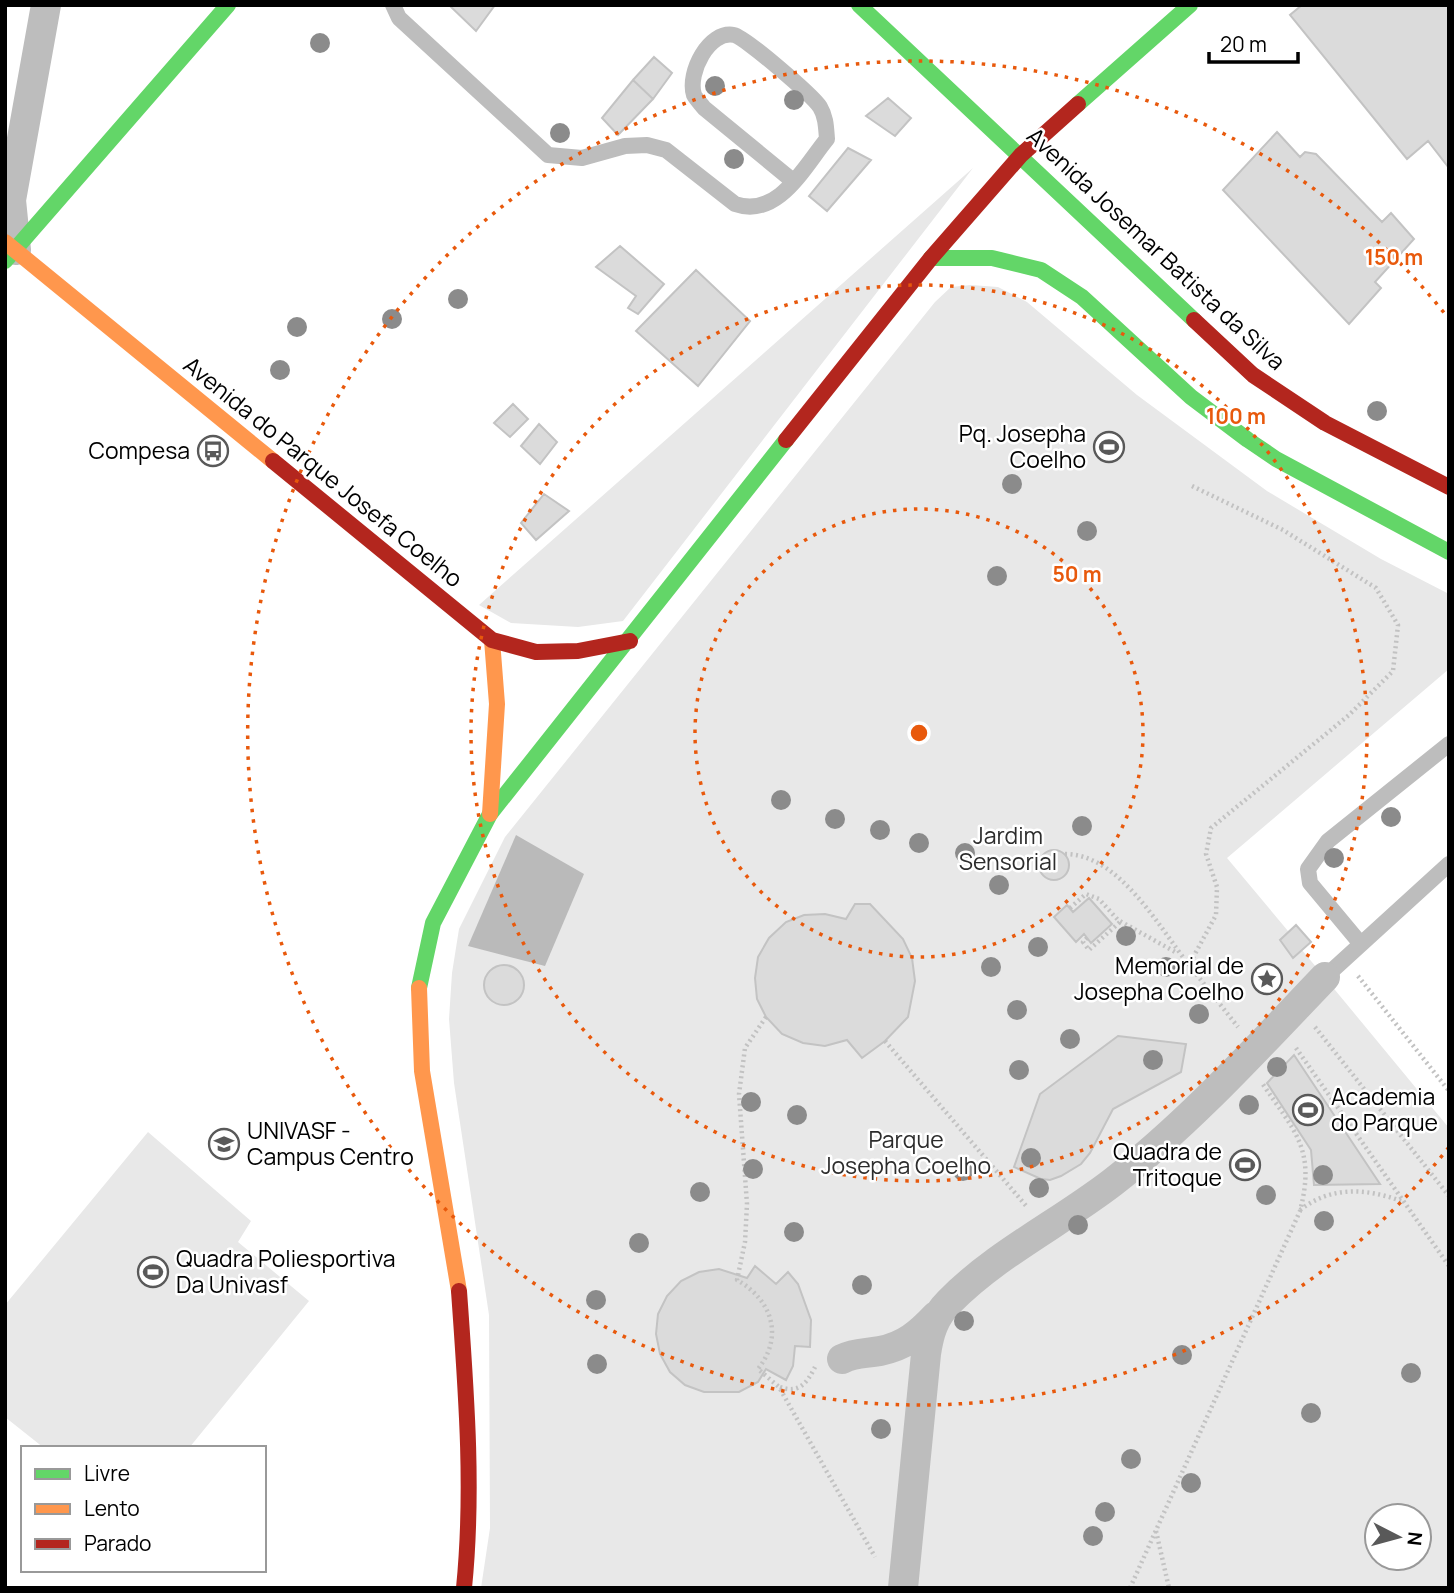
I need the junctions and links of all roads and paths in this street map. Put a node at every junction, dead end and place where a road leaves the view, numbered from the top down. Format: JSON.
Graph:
{"nodes":[{"id":1,"x":46,"y":5,"type":"edge"},
{"id":2,"x":228,"y":5,"type":"edge"},
{"id":3,"x":393,"y":5,"type":"edge"},
{"id":4,"x":859,"y":5,"type":"edge"},
{"id":5,"x":1190,"y":5,"type":"edge"},
{"id":6,"x":1021,"y":155,"type":"junction"},
{"id":7,"x":793,"y":181,"type":"junction"},
{"id":8,"x":9,"y":251,"type":"edge"},
{"id":9,"x":931,"y":258,"type":"junction"},
{"id":10,"x":1192,"y":486,"type":"dead end"},
{"id":11,"x":1449,"y":487,"type":"edge"},
{"id":12,"x":1449,"y":552,"type":"edge"},
{"id":13,"x":492,"y":640,"type":"junction"},
{"id":14,"x":630,"y":641,"type":"junction"},
{"id":15,"x":1449,"y":744,"type":"edge"},
{"id":16,"x":490,"y":814,"type":"junction"},
{"id":17,"x":1065,"y":854,"type":"dead end"},
{"id":18,"x":1449,"y":864,"type":"edge"},
{"id":19,"x":1070,"y":908,"type":"dead end"},
{"id":20,"x":1121,"y":921,"type":"junction"},
{"id":21,"x":1087,"y":938,"type":"dead end"},
{"id":22,"x":1360,"y":943,"type":"junction"},
{"id":23,"x":1181,"y":956,"type":"junction"},
{"id":24,"x":1189,"y":965,"type":"junction"},
{"id":25,"x":1334,"y":968,"type":"junction"},
{"id":26,"x":1288,"y":1015,"type":"junction"},
{"id":27,"x":766,"y":1017,"type":"dead end"},
{"id":28,"x":885,"y":1041,"type":"dead end"},
{"id":29,"x":1250,"y":1054,"type":"junction"},
{"id":30,"x":1449,"y":1091,"type":"edge"},
{"id":31,"x":1449,"y":1196,"type":"edge"},
{"id":32,"x":1403,"y":1202,"type":"junction"},
{"id":33,"x":1300,"y":1210,"type":"junction"},
{"id":34,"x":1046,"y":1230,"type":"junction"},
{"id":35,"x":1449,"y":1266,"type":"edge"},
{"id":36,"x":938,"y":1313,"type":"junction"},
{"id":37,"x":842,"y":1359,"type":"joint"},
{"id":38,"x":779,"y":1387,"type":"junction"},
{"id":39,"x":1156,"y":1528,"type":"junction"},
{"id":40,"x":879,"y":1564,"type":"dead end"},
{"id":41,"x":464,"y":1588,"type":"edge"},
{"id":42,"x":903,"y":1588,"type":"edge"},
{"id":43,"x":1130,"y":1588,"type":"edge"},
{"id":44,"x":1169,"y":1588,"type":"edge"}],
"edges":[{"from":1,"to":8,"type":"street"},
{"from":2,"to":8,"type":"main road"},
{"from":3,"to":7,"type":"lane"},
{"from":4,"to":6,"type":"main road","name":"Avenida Josemar Batista da Silva"},
{"from":5,"to":6,"type":"main road"},
{"from":6,"to":9,"type":"main road"},
{"from":6,"to":11,"type":"main road","name":"Avenida Josemar Batista da Silva"},
{"from":7,"to":7,"type":"lane"},
{"from":8,"to":13,"type":"main road","name":"Avenida do Parque Josefa Coelho"},
{"from":9,"to":12,"type":"main road"},
{"from":9,"to":14,"type":"main road"},
{"from":10,"to":24,"type":"path"},
{"from":13,"to":14,"type":"main road","name":"Avenida do Parque Josefa Coelho"},
{"from":13,"to":16,"type":"main road"},
{"from":14,"to":16,"type":"main road"},
{"from":15,"to":22,"type":"lane"},
{"from":16,"to":41,"type":"main road"},
{"from":17,"to":23,"type":"path"},
{"from":18,"to":22,"type":"lane"},
{"from":19,"to":20,"type":"path"},
{"from":20,"to":21,"type":"path"},
{"from":20,"to":23,"type":"path"},
{"from":22,"to":25,"type":"lane"},
{"from":23,"to":24,"type":"path"},
{"from":24,"to":29,"type":"path"},
{"from":25,"to":26,"type":"street"},
{"from":25,"to":30,"type":"path"},
{"from":26,"to":29,"type":"street"},
{"from":26,"to":31,"type":"path"},
{"from":26,"to":32,"type":"path"},
{"from":27,"to":38,"type":"path"},
{"from":28,"to":34,"type":"path"},
{"from":29,"to":33,"type":"path"},
{"from":29,"to":34,"type":"street"},
{"from":32,"to":33,"type":"path"},
{"from":32,"to":35,"type":"path"},
{"from":33,"to":39,"type":"path"},
{"from":34,"to":36,"type":"street"},
{"from":36,"to":37,"type":"street"},
{"from":36,"to":42,"type":"street"},
{"from":37,"to":38,"type":"path"},
{"from":38,"to":40,"type":"path"},
{"from":39,"to":43,"type":"path"},
{"from":39,"to":44,"type":"path"}]}
